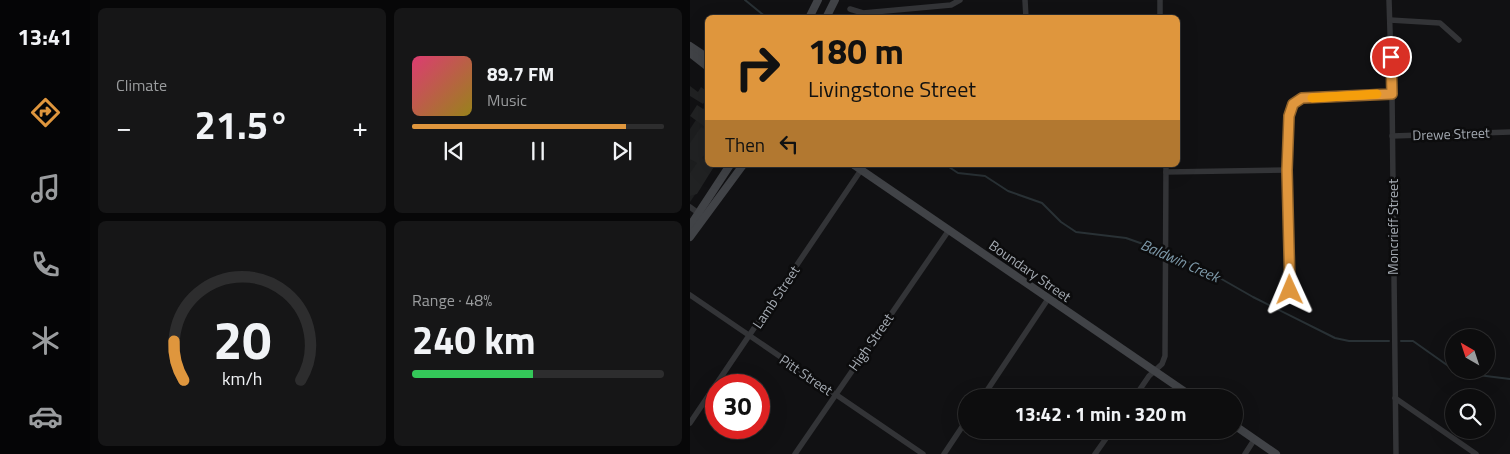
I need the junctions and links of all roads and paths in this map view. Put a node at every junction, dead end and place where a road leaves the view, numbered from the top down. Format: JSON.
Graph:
{"nodes":[{"id":1,"x":818,"y":0,"type":"edge"},
{"id":2,"x":835,"y":0,"type":"edge"},
{"id":3,"x":960,"y":0,"type":"edge"},
{"id":4,"x":1025,"y":0,"type":"edge"},
{"id":5,"x":1160,"y":0,"type":"edge"},
{"id":6,"x":1389,"y":0,"type":"edge"},
{"id":7,"x":850,"y":9,"type":"dead end"},
{"id":8,"x":810,"y":15,"type":"edge"},
{"id":9,"x":828,"y":15,"type":"edge"},
{"id":10,"x":1026,"y":15,"type":"edge"},
{"id":11,"x":1160,"y":15,"type":"edge"},
{"id":12,"x":1390,"y":20,"type":"junction"},
{"id":13,"x":1459,"y":40,"type":"dead end"},
{"id":14,"x":690,"y":46,"type":"edge"},
{"id":15,"x":690,"y":53,"type":"edge"},
{"id":16,"x":705,"y":56,"type":"edge"},
{"id":17,"x":705,"y":66,"type":"edge"},
{"id":18,"x":1392,"y":94,"type":"junction"},
{"id":19,"x":1510,"y":132,"type":"edge"},
{"id":20,"x":1392,"y":136,"type":"junction"},
{"id":21,"x":729,"y":167,"type":"edge"},
{"id":22,"x":741,"y":167,"type":"edge"},
{"id":23,"x":857,"y":167,"type":"edge"},
{"id":24,"x":1166,"y":168,"type":"edge"},
{"id":25,"x":861,"y":170,"type":"junction"},
{"id":26,"x":1287,"y":170,"type":"junction"},
{"id":27,"x":690,"y":208,"type":"edge"},
{"id":28,"x":702,"y":215,"type":"junction"},
{"id":29,"x":690,"y":226,"type":"edge"},
{"id":30,"x":948,"y":230,"type":"junction"},
{"id":31,"x":690,"y":237,"type":"edge"},
{"id":32,"x":1290,"y":290,"type":"dead end"},
{"id":33,"x":690,"y":295,"type":"edge"},
{"id":34,"x":1048,"y":299,"type":"junction"},
{"id":35,"x":750,"y":336,"type":"junction"},
{"id":36,"x":1155,"y":371,"type":"junction"},
{"id":37,"x":988,"y":389,"type":"edge"},
{"id":38,"x":1140,"y":389,"type":"edge"},
{"id":39,"x":1181,"y":389,"type":"edge"},
{"id":40,"x":835,"y":394,"type":"junction"},
{"id":41,"x":1395,"y":398,"type":"junction"},
{"id":42,"x":690,"y":423,"type":"edge"},
{"id":43,"x":1243,"y":432,"type":"edge"},
{"id":44,"x":958,"y":433,"type":"edge"},
{"id":45,"x":1106,"y":439,"type":"edge"},
{"id":46,"x":1254,"y":440,"type":"junction"},
{"id":47,"x":795,"y":454,"type":"edge"},
{"id":48,"x":923,"y":454,"type":"edge"},
{"id":49,"x":944,"y":454,"type":"edge"},
{"id":50,"x":1095,"y":454,"type":"edge"},
{"id":51,"x":1245,"y":454,"type":"edge"},
{"id":52,"x":1276,"y":454,"type":"edge"},
{"id":53,"x":1396,"y":454,"type":"edge"},
{"id":54,"x":1476,"y":454,"type":"edge"}],
"edges":[{"from":1,"to":8,"type":"street"},
{"from":2,"to":9,"type":"street"},
{"from":3,"to":7,"type":"street"},
{"from":4,"to":10,"type":"street"},
{"from":5,"to":11,"type":"street"},
{"from":6,"to":12,"type":"street","name":"Moncrieff Street"},
{"from":12,"to":13,"type":"street"},
{"from":12,"to":18,"type":"street","name":"Moncrieff Street"},
{"from":14,"to":16,"type":"street"},
{"from":15,"to":17,"type":"street"},
{"from":18,"to":20,"type":"street","name":"Moncrieff Street"},
{"from":18,"to":26,"type":"street"},
{"from":19,"to":20,"type":"street","name":"Drewe Street"},
{"from":20,"to":41,"type":"street","name":"Moncrieff Street"},
{"from":21,"to":28,"type":"street"},
{"from":22,"to":28,"type":"street"},
{"from":23,"to":25,"type":"street","name":"Boundary Street"},
{"from":24,"to":26,"type":"street"},
{"from":24,"to":36,"type":"street"},
{"from":25,"to":30,"type":"street","name":"Boundary Street"},
{"from":25,"to":35,"type":"street","name":"Lamb Street"},
{"from":26,"to":32,"type":"street"},
{"from":27,"to":28,"type":"street"},
{"from":28,"to":29,"type":"street"},
{"from":28,"to":31,"type":"street"},
{"from":30,"to":34,"type":"street","name":"Boundary Street"},
{"from":30,"to":40,"type":"street","name":"High Street"},
{"from":33,"to":35,"type":"street","name":"Pitt Street"},
{"from":34,"to":36,"type":"street","name":"Boundary Street"},
{"from":34,"to":37,"type":"street"},
{"from":35,"to":40,"type":"street","name":"Pitt Street"},
{"from":35,"to":42,"type":"street","name":"Lamb Street"},
{"from":36,"to":38,"type":"street"},
{"from":36,"to":39,"type":"street","name":"Boundary Street"},
{"from":40,"to":47,"type":"street","name":"High Street"},
{"from":40,"to":48,"type":"street","name":"Pitt Street"},
{"from":41,"to":53,"type":"street","name":"Moncrieff Street"},
{"from":41,"to":54,"type":"street"},
{"from":43,"to":46,"type":"street"},
{"from":44,"to":49,"type":"street"},
{"from":45,"to":50,"type":"street"},
{"from":46,"to":51,"type":"street"},
{"from":46,"to":52,"type":"street"}]}
